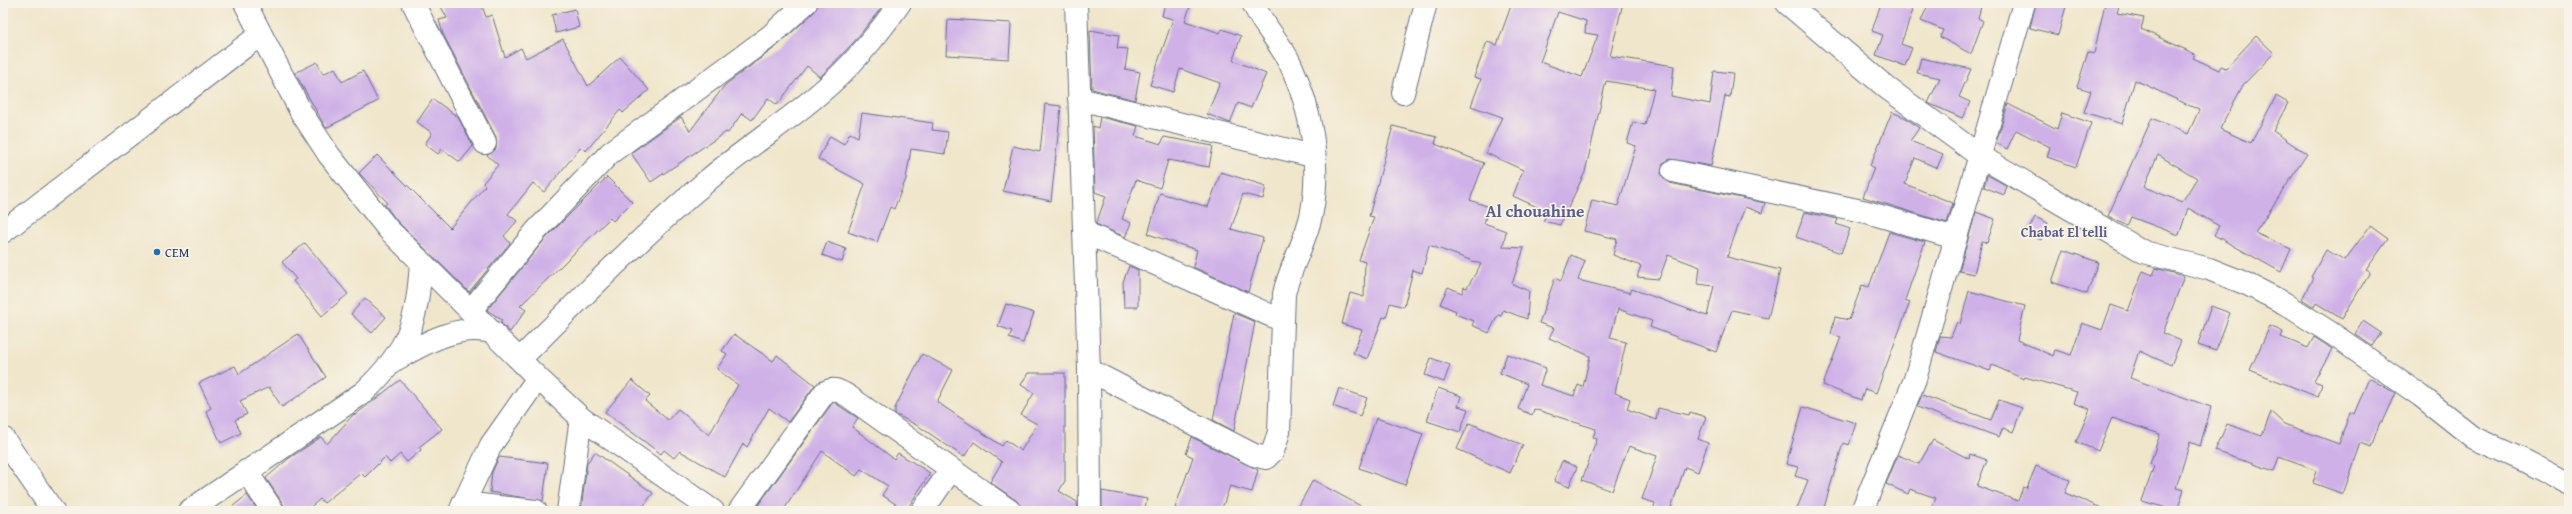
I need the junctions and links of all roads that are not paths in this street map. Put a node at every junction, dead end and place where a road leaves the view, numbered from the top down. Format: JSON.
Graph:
{"nodes":[{"id":1,"x":245,"y":3,"type":"edge"},
{"id":2,"x":412,"y":3,"type":"edge"},
{"id":3,"x":806,"y":3,"type":"edge"},
{"id":4,"x":900,"y":3,"type":"edge"},
{"id":5,"x":1076,"y":3,"type":"edge"},
{"id":6,"x":1253,"y":3,"type":"edge"},
{"id":7,"x":1426,"y":3,"type":"edge"},
{"id":8,"x":1787,"y":3,"type":"edge"},
{"id":9,"x":2024,"y":3,"type":"edge"},
{"id":10,"x":261,"y":34,"type":"junction"},
{"id":11,"x":1403,"y":93,"type":"dead end"},
{"id":12,"x":1079,"y":100,"type":"junction"},
{"id":13,"x":485,"y":143,"type":"dead end"},
{"id":14,"x":1313,"y":156,"type":"junction"},
{"id":15,"x":1980,"y":156,"type":"junction"},
{"id":16,"x":1673,"y":171,"type":"dead end"},
{"id":17,"x":3,"y":232,"type":"edge"},
{"id":18,"x":1084,"y":232,"type":"junction"},
{"id":19,"x":1955,"y":238,"type":"junction"},
{"id":20,"x":421,"y":262,"type":"junction"},
{"id":21,"x":470,"y":310,"type":"junction"},
{"id":22,"x":1283,"y":321,"type":"junction"},
{"id":23,"x":494,"y":333,"type":"junction"},
{"id":24,"x":520,"y":359,"type":"junction"},
{"id":25,"x":395,"y":360,"type":"junction"},
{"id":26,"x":1088,"y":370,"type":"junction"},
{"id":27,"x":538,"y":378,"type":"junction"},
{"id":28,"x":581,"y":418,"type":"junction"},
{"id":29,"x":3,"y":438,"type":"edge"},
{"id":30,"x":951,"y":470,"type":"junction"},
{"id":31,"x":246,"y":471,"type":"junction"},
{"id":32,"x":2569,"y":484,"type":"edge"},
{"id":33,"x":462,"y":507,"type":"edge"},
{"id":34,"x":53,"y":511,"type":"edge"},
{"id":35,"x":188,"y":511,"type":"edge"},
{"id":36,"x":273,"y":511,"type":"edge"},
{"id":37,"x":536,"y":511,"type":"edge"},
{"id":38,"x":568,"y":511,"type":"edge"},
{"id":39,"x":713,"y":511,"type":"edge"},
{"id":40,"x":739,"y":511,"type":"edge"},
{"id":41,"x":922,"y":511,"type":"edge"},
{"id":42,"x":1010,"y":511,"type":"edge"},
{"id":43,"x":1090,"y":511,"type":"edge"},
{"id":44,"x":1862,"y":511,"type":"edge"}],
"edges":[{"from":1,"to":10,"type":"street"},
{"from":2,"to":13,"type":"street"},
{"from":3,"to":21,"type":"street"},
{"from":4,"to":24,"type":"street"},
{"from":5,"to":12,"type":"street"},
{"from":6,"to":14,"type":"street"},
{"from":7,"to":11,"type":"street"},
{"from":8,"to":15,"type":"street"},
{"from":9,"to":15,"type":"street"},
{"from":10,"to":17,"type":"street"},
{"from":10,"to":20,"type":"street"},
{"from":12,"to":14,"type":"street"},
{"from":12,"to":18,"type":"street"},
{"from":14,"to":22,"type":"street"},
{"from":15,"to":19,"type":"street"},
{"from":15,"to":32,"type":"street"},
{"from":16,"to":19,"type":"street"},
{"from":18,"to":22,"type":"street"},
{"from":18,"to":26,"type":"street"},
{"from":19,"to":44,"type":"street"},
{"from":20,"to":21,"type":"street"},
{"from":20,"to":25,"type":"street"},
{"from":21,"to":23,"type":"street"},
{"from":22,"to":26,"type":"street"},
{"from":23,"to":24,"type":"street"},
{"from":23,"to":25,"type":"street"},
{"from":24,"to":27,"type":"street"},
{"from":25,"to":31,"type":"street"},
{"from":26,"to":43,"type":"street"},
{"from":27,"to":28,"type":"street"},
{"from":27,"to":33,"type":"street"},
{"from":28,"to":38,"type":"street"},
{"from":28,"to":39,"type":"street"},
{"from":29,"to":34,"type":"street"},
{"from":30,"to":40,"type":"street"},
{"from":30,"to":41,"type":"street"},
{"from":30,"to":42,"type":"street"},
{"from":31,"to":35,"type":"street"},
{"from":31,"to":36,"type":"street"},
{"from":33,"to":37,"type":"street"}]}
